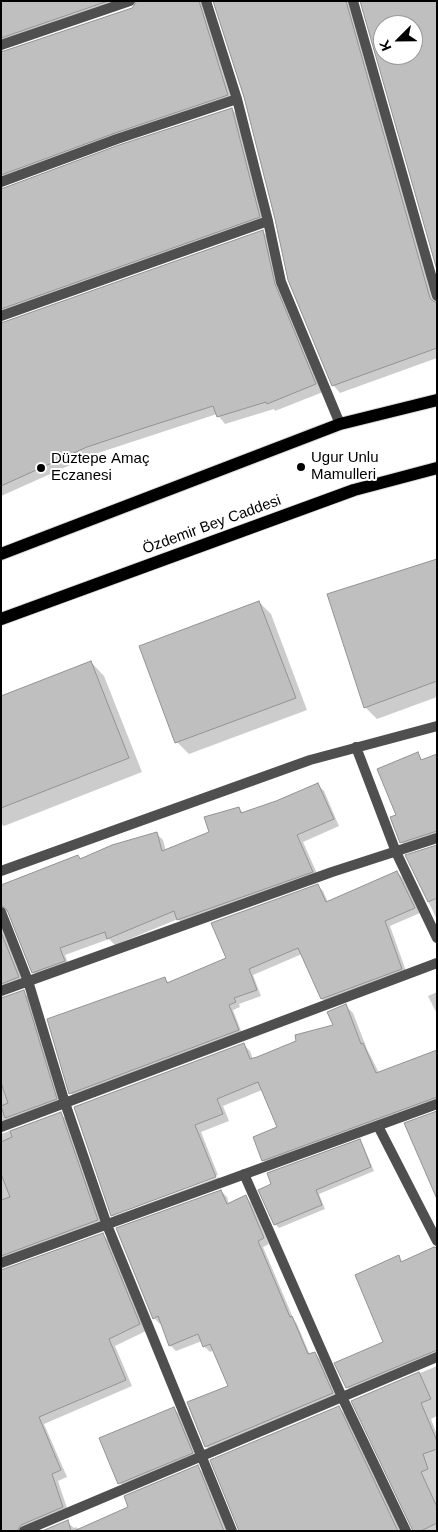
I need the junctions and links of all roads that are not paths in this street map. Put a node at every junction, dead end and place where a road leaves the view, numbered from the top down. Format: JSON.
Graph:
{"nodes":[{"id":1,"x":130,"y":1,"type":"edge"},
{"id":2,"x":206,"y":1,"type":"edge"},
{"id":3,"x":353,"y":1,"type":"edge"},
{"id":4,"x":1,"y":45,"type":"edge"},
{"id":5,"x":237,"y":99,"type":"junction"},
{"id":6,"x":1,"y":182,"type":"edge"},
{"id":7,"x":268,"y":221,"type":"junction"},
{"id":8,"x":437,"y":296,"type":"edge"},
{"id":9,"x":1,"y":316,"type":"edge"},
{"id":10,"x":437,"y":400,"type":"edge"},
{"id":11,"x":340,"y":424,"type":"junction"},
{"id":12,"x":437,"y":468,"type":"edge"},
{"id":13,"x":1,"y":554,"type":"edge"},
{"id":14,"x":1,"y":619,"type":"edge"},
{"id":15,"x":437,"y":726,"type":"edge"},
{"id":16,"x":356,"y":747,"type":"junction"},
{"id":17,"x":437,"y":838,"type":"edge"},
{"id":18,"x":396,"y":852,"type":"junction"},
{"id":19,"x":1,"y":871,"type":"edge"},
{"id":20,"x":1,"y":912,"type":"edge"},
{"id":21,"x":437,"y":938,"type":"edge"},
{"id":22,"x":437,"y":963,"type":"edge"},
{"id":23,"x":28,"y":981,"type":"junction"},
{"id":24,"x":1,"y":991,"type":"edge"},
{"id":25,"x":65,"y":1103,"type":"junction"},
{"id":26,"x":437,"y":1104,"type":"edge"},
{"id":27,"x":378,"y":1126,"type":"junction"},
{"id":28,"x":1,"y":1127,"type":"edge"},
{"id":29,"x":244,"y":1174,"type":"junction"},
{"id":30,"x":107,"y":1224,"type":"junction"},
{"id":31,"x":437,"y":1241,"type":"edge"},
{"id":32,"x":1,"y":1263,"type":"edge"},
{"id":33,"x":437,"y":1357,"type":"edge"},
{"id":34,"x":342,"y":1397,"type":"junction"},
{"id":35,"x":202,"y":1456,"type":"junction"},
{"id":36,"x":24,"y":1531,"type":"edge"},
{"id":37,"x":232,"y":1531,"type":"edge"},
{"id":38,"x":406,"y":1531,"type":"edge"}],
"edges":[{"from":1,"to":4,"type":"street"},
{"from":2,"to":5,"type":"street"},
{"from":3,"to":8,"type":"street"},
{"from":5,"to":6,"type":"street"},
{"from":5,"to":7,"type":"street"},
{"from":7,"to":9,"type":"street"},
{"from":7,"to":11,"type":"street"},
{"from":10,"to":11,"type":"main road"},
{"from":11,"to":13,"type":"main road"},
{"from":12,"to":14,"type":"main road","name":"Özdemir Bey Caddesi"},
{"from":15,"to":16,"type":"street"},
{"from":16,"to":18,"type":"street"},
{"from":16,"to":19,"type":"street"},
{"from":17,"to":18,"type":"street"},
{"from":18,"to":21,"type":"street"},
{"from":18,"to":23,"type":"street"},
{"from":20,"to":23,"type":"street"},
{"from":22,"to":25,"type":"street"},
{"from":23,"to":24,"type":"street"},
{"from":23,"to":25,"type":"street"},
{"from":25,"to":28,"type":"street"},
{"from":25,"to":30,"type":"street"},
{"from":26,"to":27,"type":"street"},
{"from":27,"to":29,"type":"street"},
{"from":27,"to":31,"type":"street"},
{"from":29,"to":30,"type":"street"},
{"from":29,"to":34,"type":"street"},
{"from":30,"to":32,"type":"street"},
{"from":30,"to":35,"type":"street"},
{"from":33,"to":34,"type":"street"},
{"from":34,"to":35,"type":"street"},
{"from":34,"to":38,"type":"street"},
{"from":35,"to":36,"type":"street"},
{"from":35,"to":37,"type":"street"}]}
